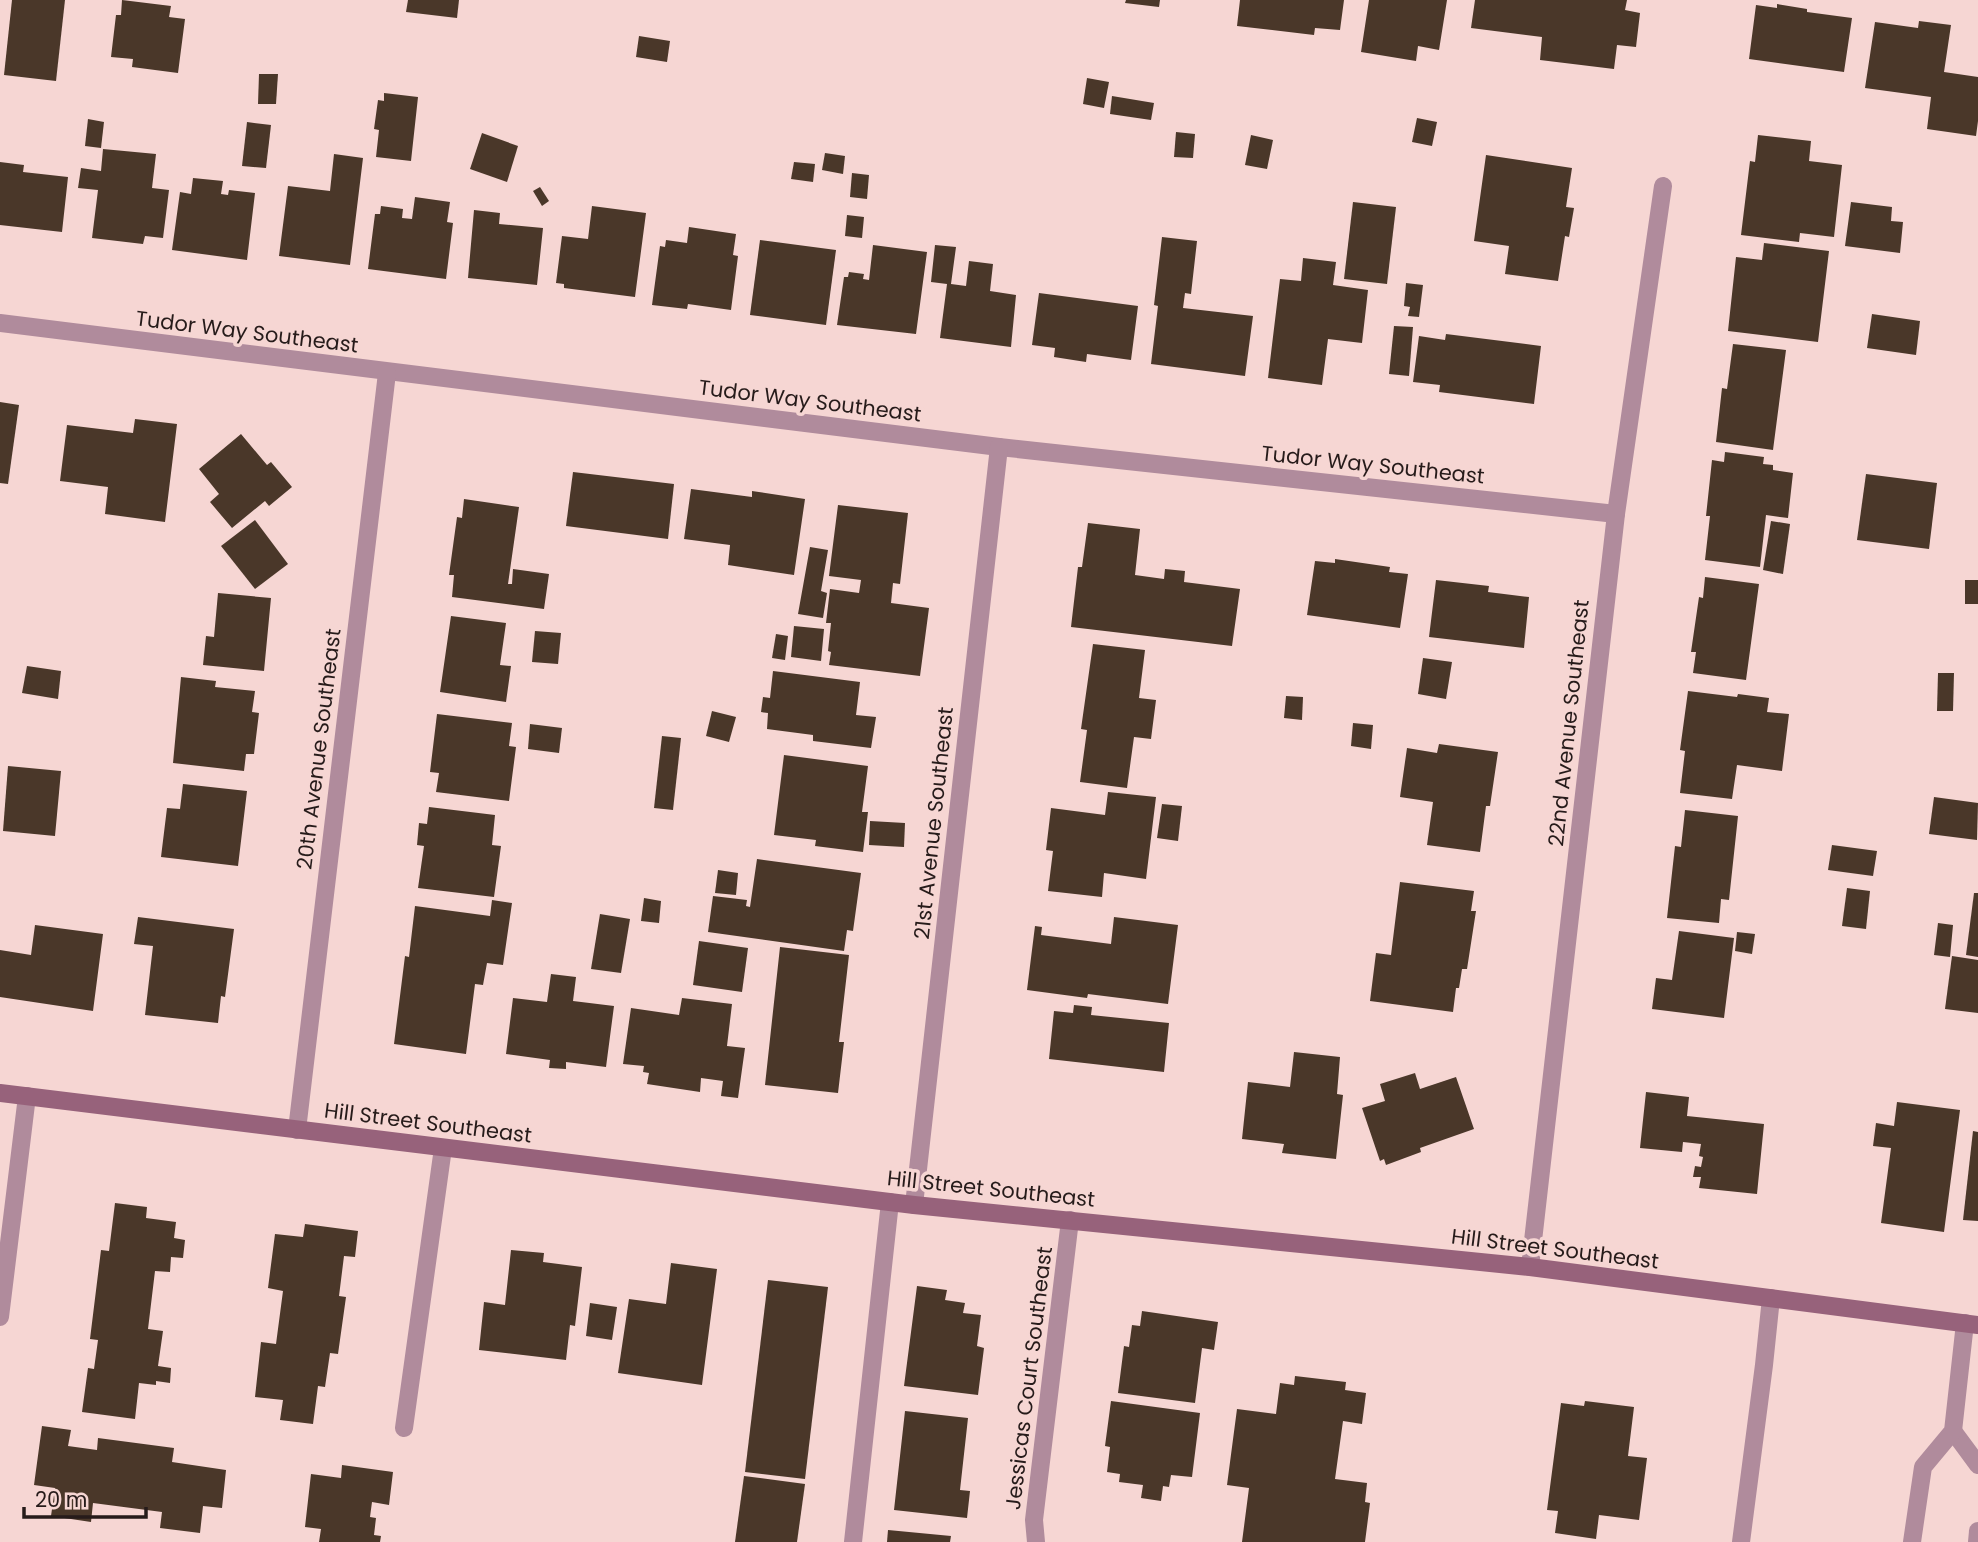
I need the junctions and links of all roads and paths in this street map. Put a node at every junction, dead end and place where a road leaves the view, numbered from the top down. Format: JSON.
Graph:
{"nodes":[{"id":1,"x":1663,"y":186,"type":"dead end"},
{"id":2,"x":0,"y":324,"type":"edge"},
{"id":3,"x":387,"y":373,"type":"junction"},
{"id":4,"x":999,"y":447,"type":"junction"},
{"id":5,"x":1616,"y":514,"type":"junction"},
{"id":6,"x":0,"y":1093,"type":"edge"},
{"id":7,"x":27,"y":1096,"type":"junction"},
{"id":8,"x":297,"y":1130,"type":"junction"},
{"id":9,"x":443,"y":1148,"type":"junction"},
{"id":10,"x":890,"y":1202,"type":"junction"},
{"id":11,"x":914,"y":1205,"type":"junction"},
{"id":12,"x":1070,"y":1220,"type":"junction"},
{"id":13,"x":1530,"y":1267,"type":"junction"},
{"id":14,"x":1771,"y":1298,"type":"junction"},
{"id":15,"x":0,"y":1317,"type":"edge"},
{"id":16,"x":1971,"y":1324,"type":"edge"},
{"id":17,"x":404,"y":1429,"type":"dead end"},
{"id":18,"x":1953,"y":1431,"type":"junction"},
{"id":19,"x":1978,"y":1465,"type":"edge"},
{"id":20,"x":1978,"y":1531,"type":"edge"},
{"id":21,"x":853,"y":1542,"type":"edge"},
{"id":22,"x":1036,"y":1542,"type":"edge"},
{"id":23,"x":1741,"y":1542,"type":"edge"},
{"id":24,"x":1912,"y":1542,"type":"edge"},
{"id":25,"x":1977,"y":1542,"type":"edge"}],
"edges":[{"from":1,"to":5,"type":"street","name":"22nd Avenue Southeast"},
{"from":2,"to":3,"type":"street","name":"Tudor Way Southeast"},
{"from":3,"to":4,"type":"street","name":"Tudor Way Southeast"},
{"from":3,"to":8,"type":"street","name":"20th Avenue Southeast"},
{"from":4,"to":5,"type":"street","name":"Tudor Way Southeast"},
{"from":4,"to":11,"type":"street","name":"21st Avenue Southeast"},
{"from":5,"to":13,"type":"street","name":"22nd Avenue Southeast"},
{"from":6,"to":7,"type":"street","name":"Hill Street Southeast"},
{"from":7,"to":8,"type":"street","name":"Hill Street Southeast"},
{"from":7,"to":15,"type":"street"},
{"from":8,"to":9,"type":"street","name":"Hill Street Southeast"},
{"from":9,"to":10,"type":"street","name":"Hill Street Southeast"},
{"from":9,"to":17,"type":"street"},
{"from":10,"to":11,"type":"street","name":"Hill Street Southeast"},
{"from":10,"to":21,"type":"street"},
{"from":11,"to":12,"type":"street","name":"Hill Street Southeast"},
{"from":12,"to":13,"type":"street","name":"Hill Street Southeast"},
{"from":12,"to":22,"type":"street","name":"Jessicas Court Southeast"},
{"from":13,"to":14,"type":"street","name":"Hill Street Southeast"},
{"from":14,"to":16,"type":"street","name":"Hill Street Southeast"},
{"from":14,"to":23,"type":"street"},
{"from":16,"to":18,"type":"street"},
{"from":18,"to":19,"type":"street"},
{"from":18,"to":24,"type":"street"},
{"from":20,"to":25,"type":"street"}]}
